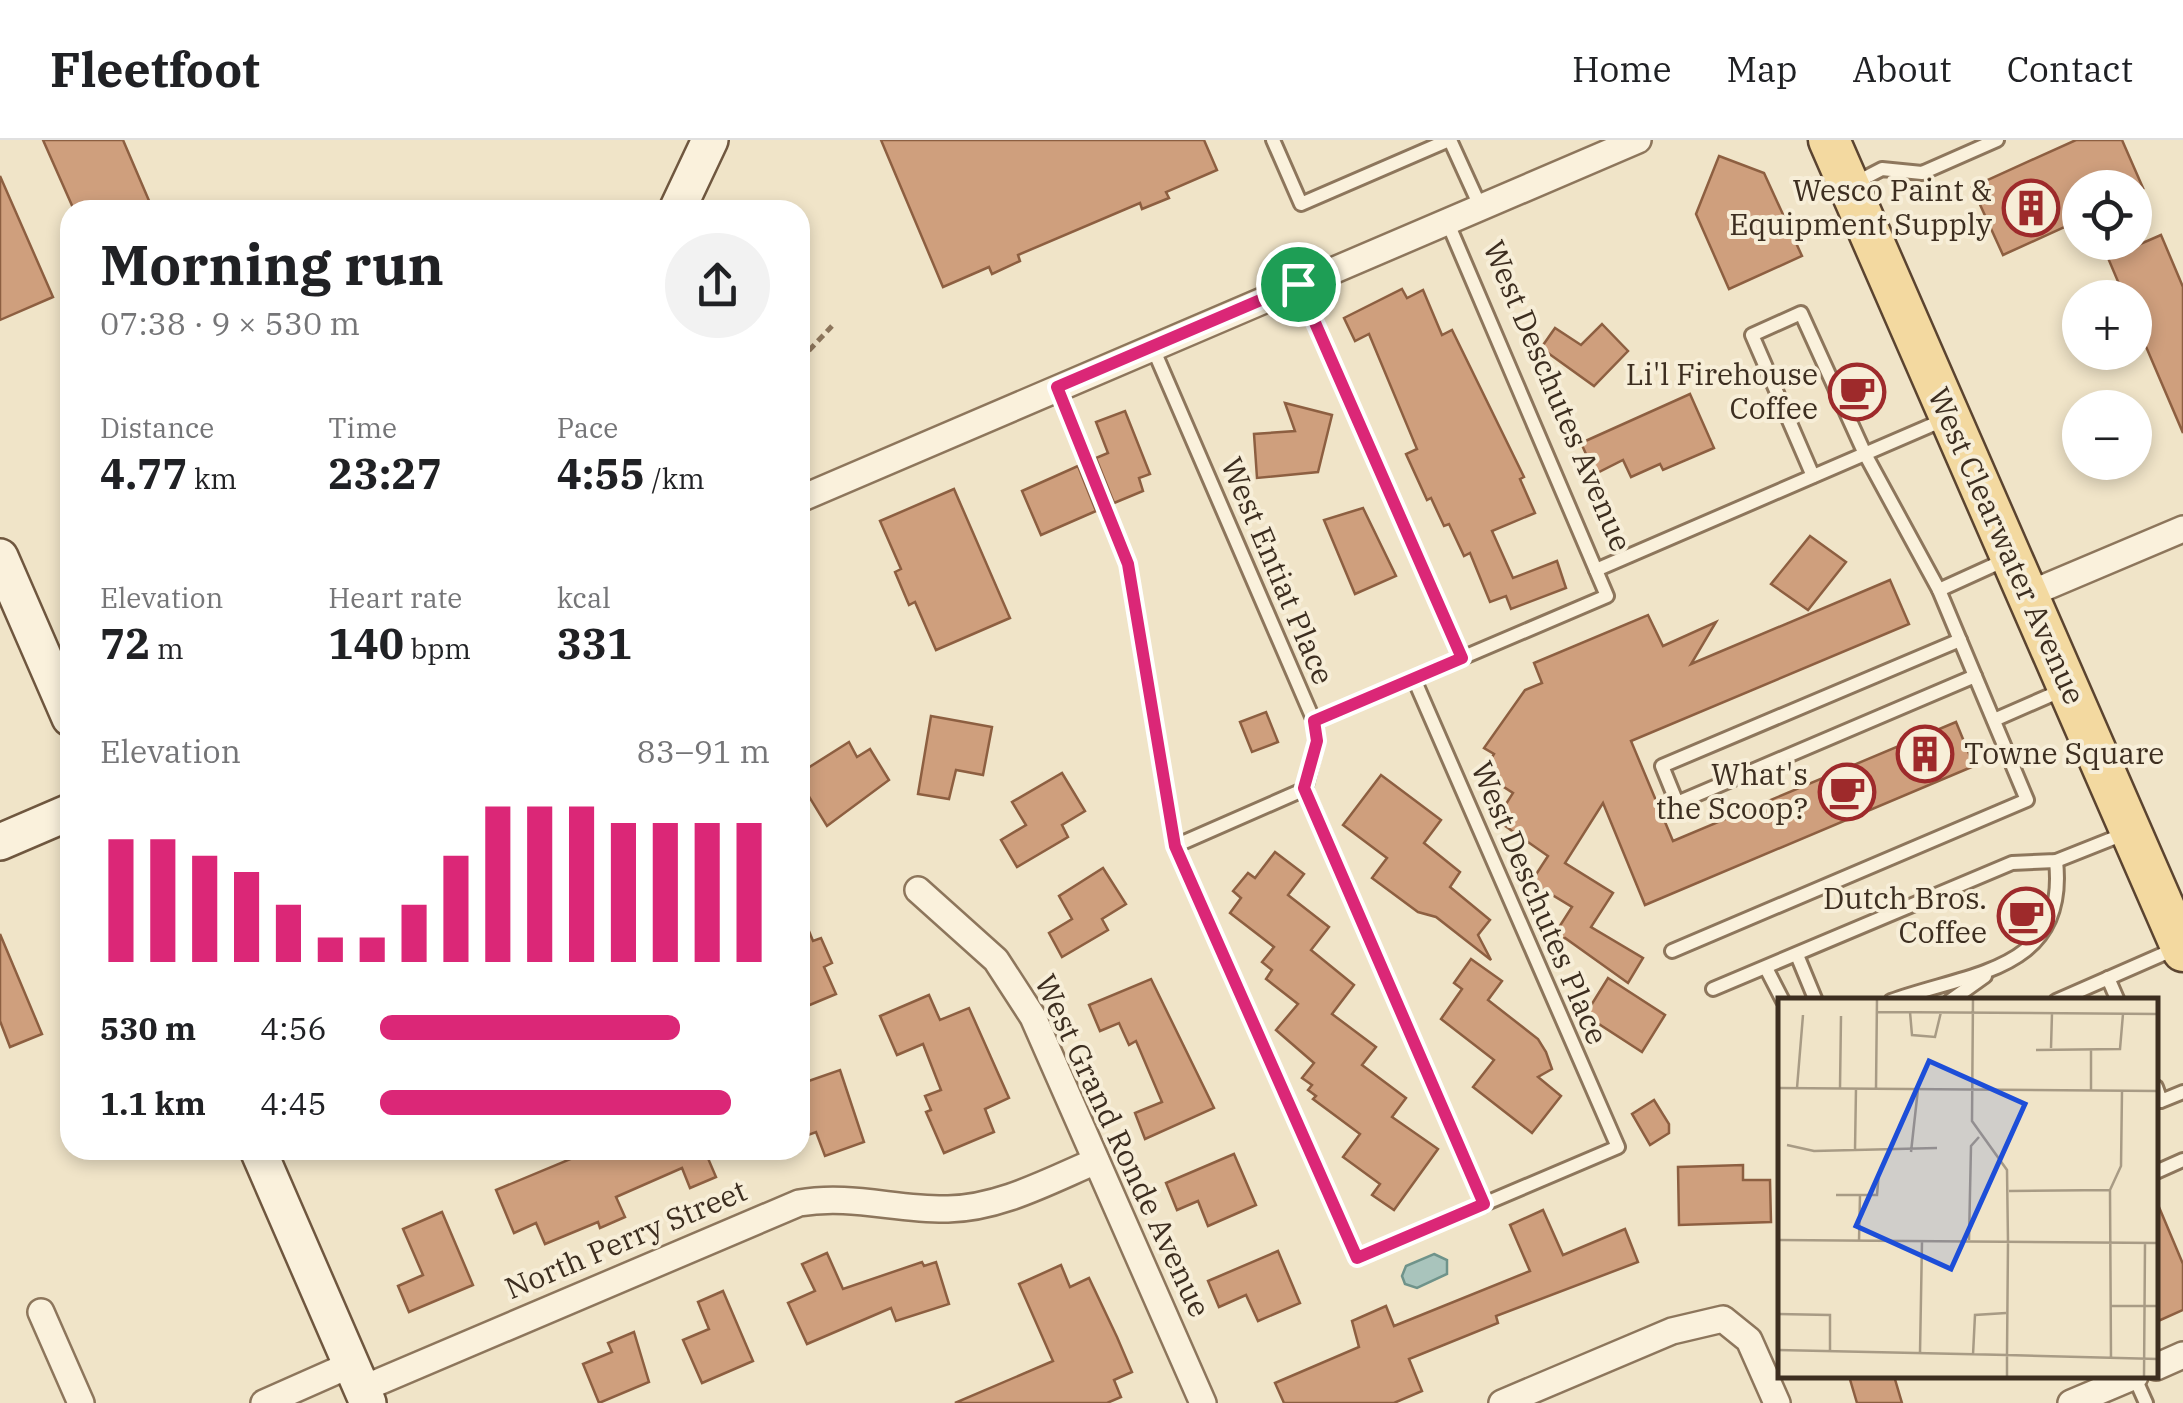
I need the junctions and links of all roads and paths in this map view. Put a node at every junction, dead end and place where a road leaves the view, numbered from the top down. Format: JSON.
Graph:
{"nodes":[{"id":1,"x":710,"y":140,"type":"edge"},
{"id":2,"x":1273,"y":140,"type":"edge"},
{"id":3,"x":1449,"y":140,"type":"edge"},
{"id":4,"x":1638,"y":140,"type":"edge"},
{"id":5,"x":1829,"y":140,"type":"edge"},
{"id":6,"x":1997,"y":140,"type":"edge"},
{"id":7,"x":1849,"y":186,"type":"junction"},
{"id":8,"x":682,"y":200,"type":"edge"},
{"id":9,"x":1480,"y":206,"type":"junction"},
{"id":10,"x":1446,"y":221,"type":"junction"},
{"id":11,"x":1298,"y":284,"type":"junction"},
{"id":12,"x":832,"y":326,"type":"dead end"},
{"id":13,"x":1152,"y":346,"type":"junction"},
{"id":14,"x":810,"y":349,"type":"edge"},
{"id":15,"x":1057,"y":387,"type":"junction"},
{"id":16,"x":1950,"y":418,"type":"junction"},
{"id":17,"x":1864,"y":454,"type":"junction"},
{"id":18,"x":1814,"y":476,"type":"junction"},
{"id":19,"x":810,"y":495,"type":"edge"},
{"id":20,"x":2183,"y":529,"type":"edge"},
{"id":21,"x":0,"y":557,"type":"edge"},
{"id":22,"x":2011,"y":558,"type":"junction"},
{"id":23,"x":1596,"y":570,"type":"junction"},
{"id":24,"x":1939,"y":590,"type":"junction"},
{"id":25,"x":2028,"y":595,"type":"junction"},
{"id":26,"x":1960,"y":640,"type":"junction"},
{"id":27,"x":1462,"y":658,"type":"junction"},
{"id":28,"x":1974,"y":676,"type":"junction"},
{"id":29,"x":1414,"y":678,"type":"junction"},
{"id":30,"x":2068,"y":688,"type":"junction"},
{"id":31,"x":60,"y":695,"type":"edge"},
{"id":32,"x":1994,"y":720,"type":"junction"},
{"id":33,"x":1314,"y":721,"type":"junction"},
{"id":34,"x":1304,"y":788,"type":"junction"},
{"id":35,"x":60,"y":816,"type":"edge"},
{"id":36,"x":2131,"y":832,"type":"junction"},
{"id":37,"x":0,"y":842,"type":"edge"},
{"id":38,"x":1175,"y":846,"type":"junction"},
{"id":39,"x":2056,"y":861,"type":"junction"},
{"id":40,"x":918,"y":890,"type":"dead end"},
{"id":41,"x":2182,"y":949,"type":"edge"},
{"id":42,"x":1672,"y":950,"type":"dead end"},
{"id":43,"x":1797,"y":956,"type":"junction"},
{"id":44,"x":1766,"y":968,"type":"junction"},
{"id":45,"x":1990,"y":972,"type":"junction"},
{"id":46,"x":2108,"y":978,"type":"junction"},
{"id":47,"x":1713,"y":990,"type":"dead end"},
{"id":48,"x":1782,"y":998,"type":"edge"},
{"id":49,"x":1815,"y":998,"type":"edge"},
{"id":50,"x":1897,"y":998,"type":"edge"},
{"id":51,"x":1953,"y":998,"type":"edge"},
{"id":52,"x":2061,"y":998,"type":"edge"},
{"id":53,"x":2117,"y":998,"type":"edge"},
{"id":54,"x":2158,"y":1092,"type":"edge"},
{"id":55,"x":2183,"y":1092,"type":"edge"},
{"id":56,"x":262,"y":1160,"type":"edge"},
{"id":57,"x":2183,"y":1160,"type":"edge"},
{"id":58,"x":1096,"y":1161,"type":"junction"},
{"id":59,"x":2158,"y":1171,"type":"edge"},
{"id":60,"x":1484,"y":1204,"type":"junction"},
{"id":61,"x":41,"y":1312,"type":"dead end"},
{"id":62,"x":2183,"y":1355,"type":"edge"},
{"id":63,"x":2158,"y":1365,"type":"edge"},
{"id":64,"x":2135,"y":1378,"type":"edge"},
{"id":65,"x":2104,"y":1382,"type":"edge"},
{"id":66,"x":361,"y":1385,"type":"edge"},
{"id":67,"x":81,"y":1403,"type":"edge"},
{"id":68,"x":264,"y":1403,"type":"edge"},
{"id":69,"x":1203,"y":1403,"type":"edge"},
{"id":70,"x":1502,"y":1403,"type":"edge"},
{"id":71,"x":1777,"y":1403,"type":"edge"},
{"id":72,"x":2071,"y":1403,"type":"edge"},
{"id":73,"x":2146,"y":1403,"type":"edge"}],
"edges":[{"from":1,"to":8,"type":"street"},
{"from":2,"to":3,"type":"lane"},
{"from":3,"to":9,"type":"lane"},
{"from":4,"to":9,"type":"street"},
{"from":5,"to":7,"type":"main road","name":"West Clearwater Avenue"},
{"from":6,"to":7,"type":"lane"},
{"from":7,"to":16,"type":"main road","name":"West Clearwater Avenue"},
{"from":9,"to":10,"type":"street"},
{"from":10,"to":11,"type":"street"},
{"from":10,"to":23,"type":"lane","name":"West Deschutes Avenue"},
{"from":11,"to":13,"type":"street"},
{"from":11,"to":27,"type":"lane"},
{"from":12,"to":14,"type":"path"},
{"from":13,"to":15,"type":"street"},
{"from":13,"to":33,"type":"lane","name":"West Entiat Place"},
{"from":15,"to":19,"type":"street"},
{"from":15,"to":38,"type":"lane"},
{"from":16,"to":17,"type":"lane"},
{"from":16,"to":22,"type":"main road","name":"West Clearwater Avenue"},
{"from":17,"to":18,"type":"lane"},
{"from":17,"to":18,"type":"lane"},
{"from":17,"to":24,"type":"lane"},
{"from":18,"to":23,"type":"lane"},
{"from":20,"to":25,"type":"street"},
{"from":21,"to":31,"type":"street"},
{"from":22,"to":24,"type":"lane"},
{"from":22,"to":25,"type":"main road","name":"West Clearwater Avenue"},
{"from":23,"to":27,"type":"lane","name":"West Deschutes Avenue"},
{"from":24,"to":26,"type":"lane"},
{"from":25,"to":30,"type":"main road","name":"West Clearwater Avenue"},
{"from":26,"to":28,"type":"lane"},
{"from":26,"to":28,"type":"lane"},
{"from":27,"to":29,"type":"lane"},
{"from":28,"to":32,"type":"lane"},
{"from":29,"to":33,"type":"lane"},
{"from":29,"to":60,"type":"lane","name":"West Deschutes Place"},
{"from":30,"to":32,"type":"lane"},
{"from":30,"to":36,"type":"main road","name":"West Clearwater Avenue"},
{"from":32,"to":42,"type":"lane"},
{"from":33,"to":34,"type":"lane","name":"West Entiat Place"},
{"from":34,"to":38,"type":"lane"},
{"from":34,"to":60,"type":"lane"},
{"from":35,"to":37,"type":"street"},
{"from":36,"to":39,"type":"lane"},
{"from":36,"to":41,"type":"main road","name":"West Clearwater Avenue"},
{"from":38,"to":60,"type":"lane"},
{"from":39,"to":43,"type":"lane"},
{"from":39,"to":45,"type":"lane"},
{"from":40,"to":58,"type":"street","name":"West Grand Ronde Avenue"},
{"from":41,"to":46,"type":"lane"},
{"from":43,"to":44,"type":"lane"},
{"from":43,"to":49,"type":"lane"},
{"from":44,"to":47,"type":"lane"},
{"from":44,"to":48,"type":"lane"},
{"from":45,"to":50,"type":"lane"},
{"from":45,"to":51,"type":"lane"},
{"from":46,"to":52,"type":"lane"},
{"from":46,"to":53,"type":"lane"},
{"from":54,"to":55,"type":"lane"},
{"from":56,"to":66,"type":"street"},
{"from":57,"to":59,"type":"lane"},
{"from":58,"to":66,"type":"street","name":"North Perry Street"},
{"from":58,"to":69,"type":"street","name":"West Grand Ronde Avenue"},
{"from":61,"to":67,"type":"street"},
{"from":62,"to":63,"type":"street"},
{"from":64,"to":73,"type":"lane"},
{"from":65,"to":72,"type":"street"},
{"from":66,"to":68,"type":"street","name":"North Perry Street"},
{"from":70,"to":71,"type":"street"}]}
